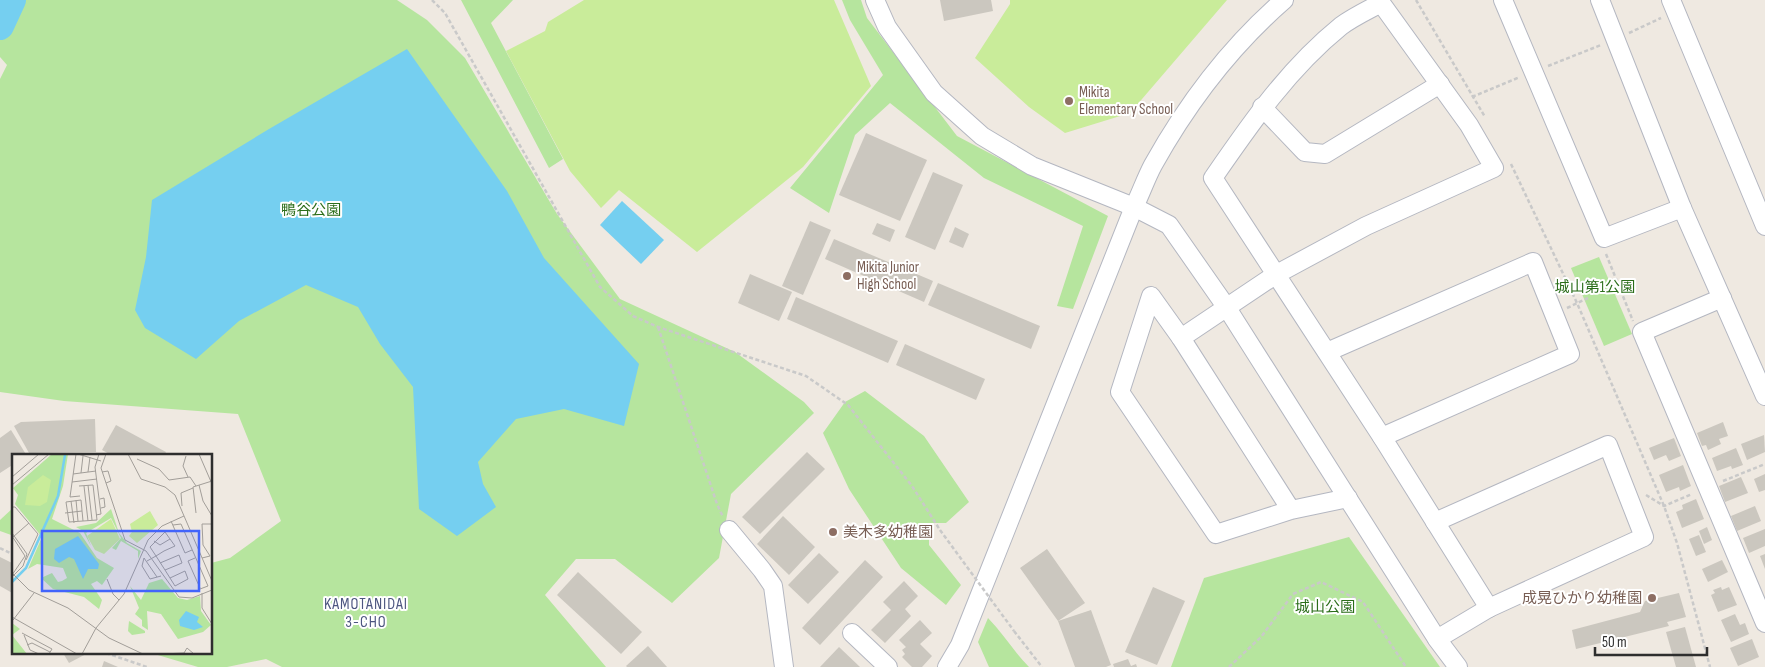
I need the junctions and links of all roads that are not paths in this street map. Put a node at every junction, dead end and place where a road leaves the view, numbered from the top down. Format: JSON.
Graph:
{"nodes":[{"id":1,"x":875,"y":0,"type":"edge"},
{"id":2,"x":1284,"y":0,"type":"edge"},
{"id":3,"x":1503,"y":0,"type":"edge"},
{"id":4,"x":1600,"y":0,"type":"edge"},
{"id":5,"x":1673,"y":6,"type":"edge"},
{"id":6,"x":1440,"y":84,"type":"junction"},
{"id":7,"x":1262,"y":107,"type":"junction"},
{"id":8,"x":1134,"y":207,"type":"junction"},
{"id":9,"x":1682,"y":208,"type":"junction"},
{"id":10,"x":1765,"y":226,"type":"edge"},
{"id":11,"x":1275,"y":276,"type":"junction"},
{"id":12,"x":1722,"y":298,"type":"junction"},
{"id":13,"x":1227,"y":308,"type":"junction"},
{"id":14,"x":1181,"y":338,"type":"junction"},
{"id":15,"x":1327,"y":352,"type":"junction"},
{"id":16,"x":1765,"y":396,"type":"edge"},
{"id":17,"x":1382,"y":437,"type":"junction"},
{"id":18,"x":1348,"y":498,"type":"junction"},
{"id":19,"x":1291,"y":510,"type":"junction"},
{"id":20,"x":1435,"y":522,"type":"junction"},
{"id":21,"x":729,"y":530,"type":"road end"},
{"id":22,"x":1489,"y":608,"type":"junction"},
{"id":23,"x":1765,"y":623,"type":"edge"},
{"id":24,"x":852,"y":633,"type":"dead end"},
{"id":25,"x":1437,"y":639,"type":"junction"},
{"id":26,"x":784,"y":667,"type":"edge"},
{"id":27,"x":888,"y":667,"type":"edge"},
{"id":28,"x":947,"y":667,"type":"edge"},
{"id":29,"x":1458,"y":667,"type":"edge"}],
"edges":[{"from":1,"to":8,"type":"street"},
{"from":2,"to":8,"type":"street"},
{"from":3,"to":9,"type":"street"},
{"from":4,"to":9,"type":"street"},
{"from":5,"to":10,"type":"street"},
{"from":6,"to":7,"type":"street"},
{"from":6,"to":7,"type":"street"},
{"from":6,"to":11,"type":"street"},
{"from":7,"to":11,"type":"street"},
{"from":8,"to":13,"type":"street"},
{"from":8,"to":28,"type":"street"},
{"from":9,"to":12,"type":"street"},
{"from":11,"to":13,"type":"street"},
{"from":11,"to":15,"type":"street"},
{"from":12,"to":16,"type":"street"},
{"from":12,"to":23,"type":"street"},
{"from":13,"to":14,"type":"street"},
{"from":13,"to":18,"type":"street"},
{"from":14,"to":19,"type":"street"},
{"from":14,"to":19,"type":"street"},
{"from":15,"to":17,"type":"street"},
{"from":15,"to":17,"type":"street"},
{"from":17,"to":20,"type":"street"},
{"from":18,"to":19,"type":"street"},
{"from":18,"to":25,"type":"street"},
{"from":20,"to":22,"type":"street"},
{"from":20,"to":22,"type":"street"},
{"from":21,"to":26,"type":"street"},
{"from":22,"to":25,"type":"street"},
{"from":24,"to":27,"type":"street"},
{"from":25,"to":29,"type":"street"}]}
